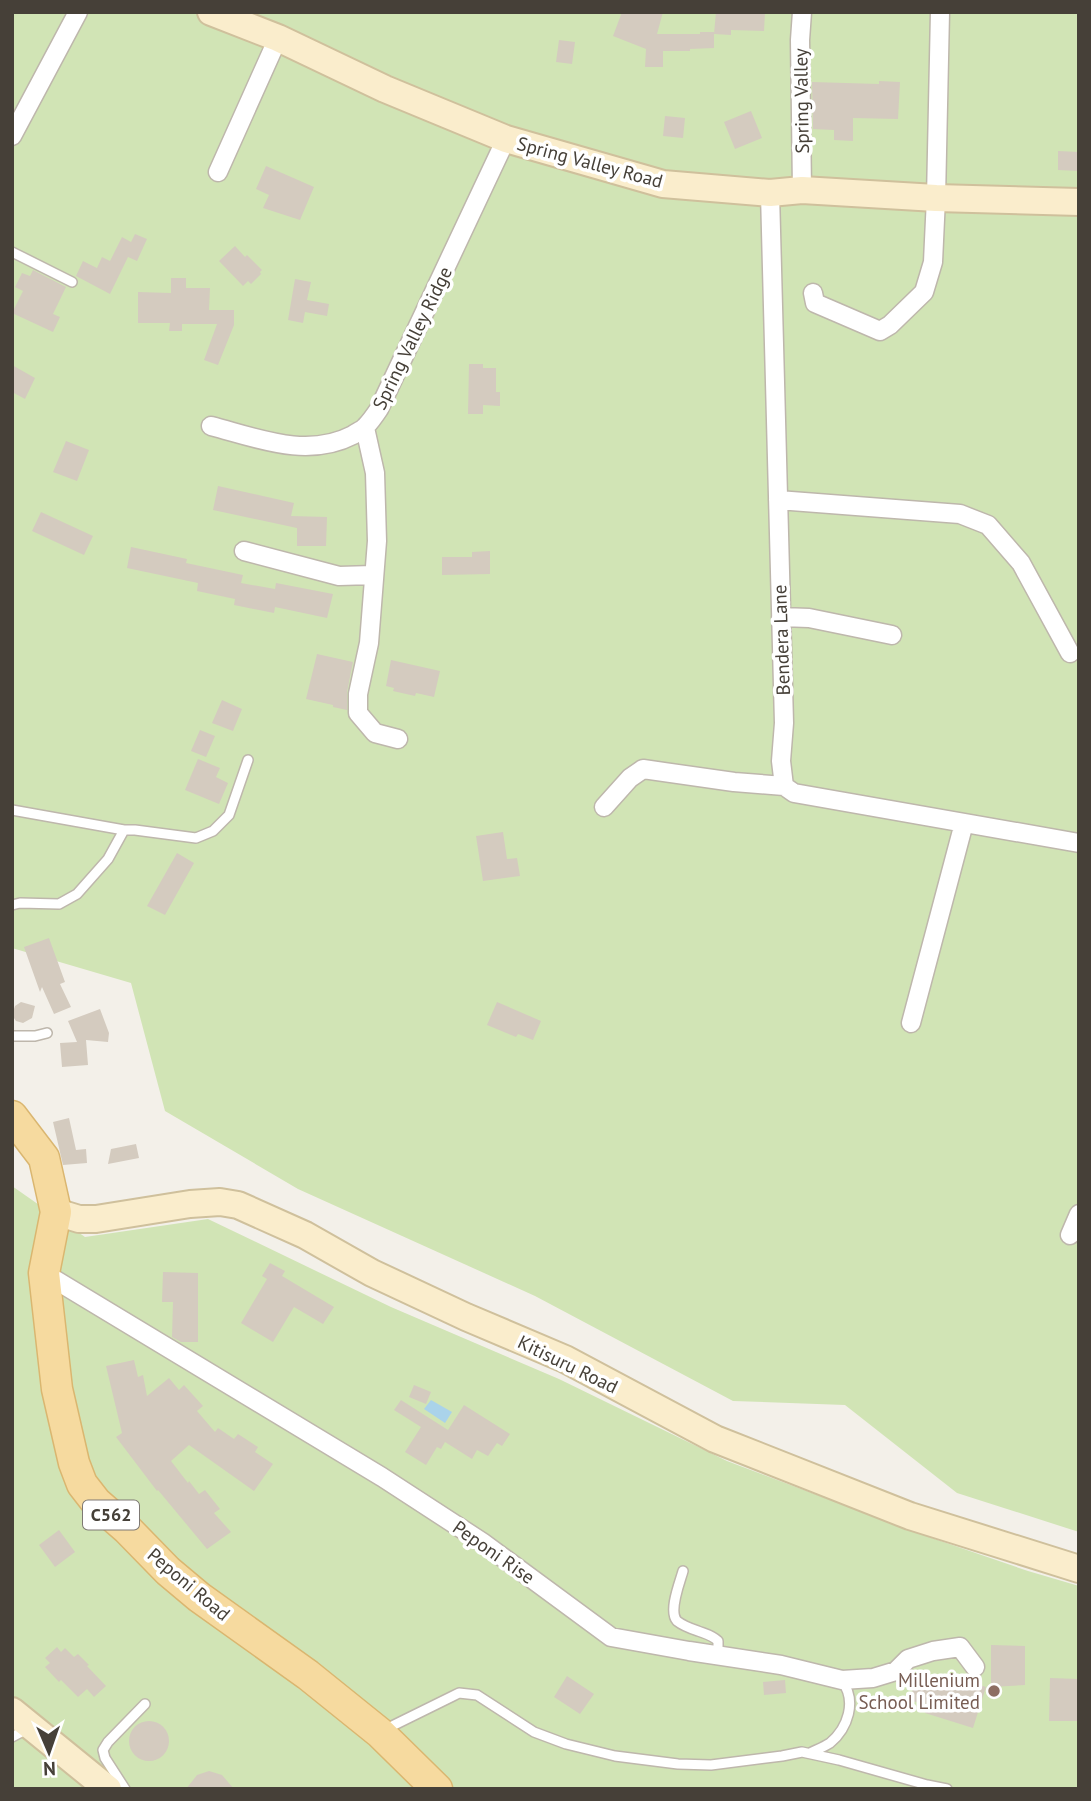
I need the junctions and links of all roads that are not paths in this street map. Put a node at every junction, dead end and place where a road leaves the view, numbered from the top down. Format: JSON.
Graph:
{"nodes":[{"id":1,"x":78,"y":12,"type":"edge"},
{"id":2,"x":211,"y":12,"type":"edge"},
{"id":3,"x":802,"y":12,"type":"edge"},
{"id":4,"x":940,"y":12,"type":"edge"},
{"id":5,"x":278,"y":38,"type":"junction"},
{"id":6,"x":12,"y":136,"type":"edge"},
{"id":7,"x":506,"y":139,"type":"junction"},
{"id":8,"x":218,"y":172,"type":"dead end"},
{"id":9,"x":802,"y":190,"type":"junction"},
{"id":10,"x":770,"y":193,"type":"junction"},
{"id":11,"x":936,"y":198,"type":"junction"},
{"id":12,"x":1079,"y":202,"type":"edge"},
{"id":13,"x":12,"y":252,"type":"edge"},
{"id":14,"x":72,"y":282,"type":"dead end"},
{"id":15,"x":813,"y":293,"type":"dead end"},
{"id":16,"x":211,"y":426,"type":"dead end"},
{"id":17,"x":365,"y":428,"type":"junction"},
{"id":18,"x":778,"y":500,"type":"junction"},
{"id":19,"x":244,"y":551,"type":"dead end"},
{"id":20,"x":373,"y":575,"type":"junction"},
{"id":21,"x":781,"y":617,"type":"junction"},
{"id":22,"x":892,"y":635,"type":"dead end"},
{"id":23,"x":1070,"y":653,"type":"dead end"},
{"id":24,"x":398,"y":738,"type":"dead end"},
{"id":25,"x":248,"y":760,"type":"dead end"},
{"id":26,"x":784,"y":786,"type":"junction"},
{"id":27,"x":604,"y":807,"type":"dead end"},
{"id":28,"x":12,"y":810,"type":"edge"},
{"id":29,"x":964,"y":823,"type":"junction"},
{"id":30,"x":124,"y":830,"type":"junction"},
{"id":31,"x":1079,"y":843,"type":"edge"},
{"id":32,"x":12,"y":905,"type":"edge"},
{"id":33,"x":911,"y":1023,"type":"dead end"},
{"id":34,"x":47,"y":1033,"type":"dead end"},
{"id":35,"x":12,"y":1036,"type":"edge"},
{"id":36,"x":12,"y":1116,"type":"edge"},
{"id":37,"x":56,"y":1212,"type":"junction"},
{"id":38,"x":1079,"y":1214,"type":"edge"},
{"id":39,"x":1070,"y":1235,"type":"dead end"},
{"id":40,"x":44,"y":1273,"type":"junction"},
{"id":41,"x":1079,"y":1569,"type":"edge"},
{"id":42,"x":683,"y":1571,"type":"dead end"},
{"id":43,"x":718,"y":1656,"type":"junction"},
{"id":44,"x":975,"y":1667,"type":"dead end"},
{"id":45,"x":842,"y":1680,"type":"junction"},
{"id":46,"x":145,"y":1704,"type":"dead end"},
{"id":47,"x":19,"y":1725,"type":"edge"},
{"id":48,"x":380,"y":1733,"type":"junction"},
{"id":49,"x":810,"y":1752,"type":"junction"},
{"id":50,"x":108,"y":1789,"type":"edge"},
{"id":51,"x":125,"y":1789,"type":"edge"},
{"id":52,"x":437,"y":1789,"type":"edge"},
{"id":53,"x":947,"y":1789,"type":"edge"}],
"edges":[{"from":1,"to":6,"type":"street"},
{"from":2,"to":5,"type":"street","name":"Spring Valley Road"},
{"from":3,"to":9,"type":"street","name":"Spring Valley"},
{"from":4,"to":11,"type":"street"},
{"from":5,"to":7,"type":"street","name":"Spring Valley Road"},
{"from":5,"to":8,"type":"street"},
{"from":7,"to":10,"type":"street","name":"Spring Valley Road"},
{"from":7,"to":17,"type":"street","name":"Spring Valley Ridge"},
{"from":9,"to":10,"type":"street","name":"Spring Valley Road"},
{"from":9,"to":11,"type":"street","name":"Spring Valley Road"},
{"from":10,"to":18,"type":"street","name":"Bendera Lane"},
{"from":11,"to":12,"type":"street","name":"Spring Valley Road"},
{"from":11,"to":15,"type":"street"},
{"from":13,"to":14,"type":"lane"},
{"from":16,"to":17,"type":"street","name":"Spring Valley Ridge"},
{"from":17,"to":20,"type":"street"},
{"from":18,"to":21,"type":"street","name":"Bendera Lane"},
{"from":18,"to":23,"type":"street"},
{"from":19,"to":20,"type":"street"},
{"from":20,"to":24,"type":"street"},
{"from":21,"to":22,"type":"street"},
{"from":21,"to":26,"type":"street","name":"Bendera Lane"},
{"from":25,"to":30,"type":"lane"},
{"from":26,"to":27,"type":"street"},
{"from":26,"to":29,"type":"street"},
{"from":28,"to":30,"type":"lane"},
{"from":29,"to":31,"type":"street"},
{"from":29,"to":33,"type":"street"},
{"from":30,"to":32,"type":"lane"},
{"from":34,"to":35,"type":"lane"},
{"from":36,"to":37,"type":"main road","name":"Peponi Road","number":"C562"},
{"from":37,"to":40,"type":"main road","name":"Peponi Road","number":"C562"},
{"from":37,"to":41,"type":"street","name":"Kitisuru Road"},
{"from":38,"to":39,"type":"street"},
{"from":40,"to":43,"type":"street","name":"Peponi Rise"},
{"from":40,"to":48,"type":"main road","name":"Peponi Road","number":"C562"},
{"from":42,"to":43,"type":"lane"},
{"from":43,"to":45,"type":"street","name":"Peponi Rise"},
{"from":44,"to":45,"type":"street","name":"Peponi Rise"},
{"from":45,"to":49,"type":"lane"},
{"from":46,"to":51,"type":"lane"},
{"from":47,"to":50,"type":"street"},
{"from":48,"to":49,"type":"lane"},
{"from":48,"to":52,"type":"main road","name":"Peponi Road","number":"C562"},
{"from":49,"to":53,"type":"lane"}]}
